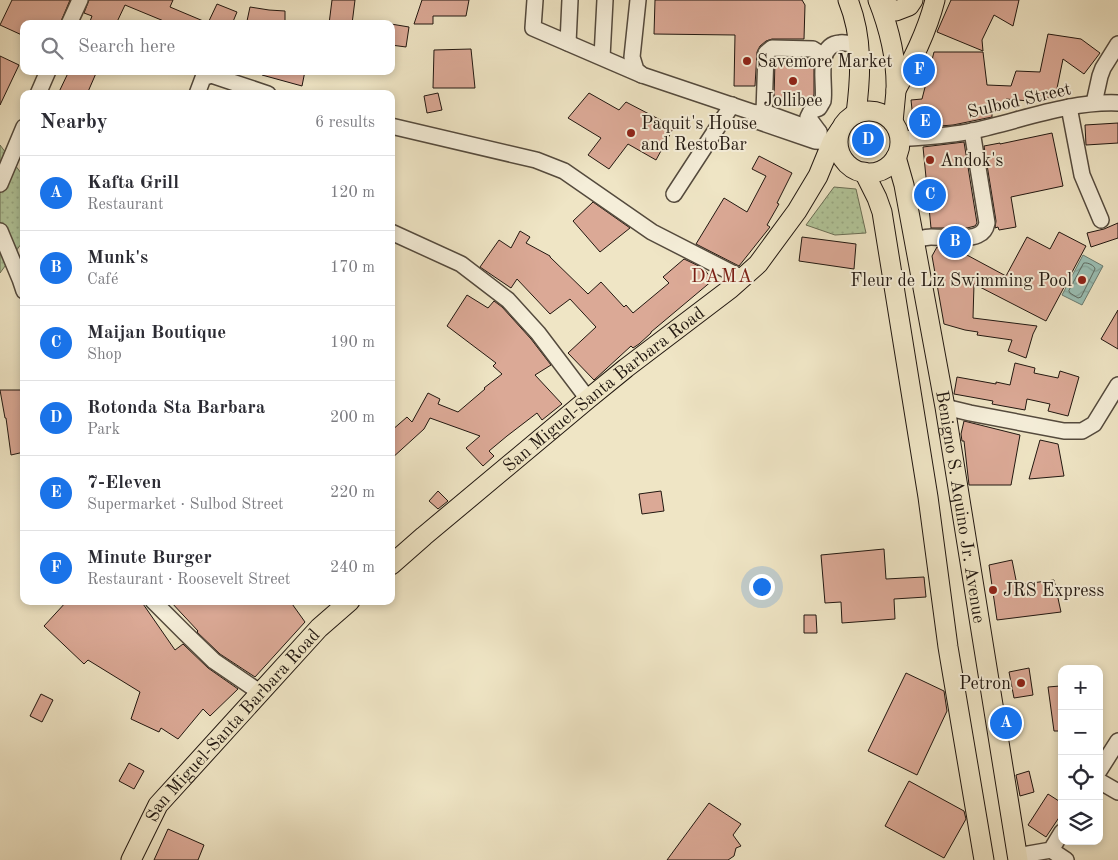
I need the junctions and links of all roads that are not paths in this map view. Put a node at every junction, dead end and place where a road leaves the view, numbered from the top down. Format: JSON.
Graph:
{"nodes":[{"id":1,"x":80,"y":0,"type":"edge"},
{"id":2,"x":535,"y":0,"type":"edge"},
{"id":3,"x":570,"y":0,"type":"edge"},
{"id":4,"x":605,"y":0,"type":"edge"},
{"id":5,"x":638,"y":0,"type":"edge"},
{"id":6,"x":848,"y":0,"type":"edge"},
{"id":7,"x":913,"y":0,"type":"edge"},
{"id":8,"x":935,"y":0,"type":"edge"},
{"id":9,"x":878,"y":1,"type":"edge"},
{"id":10,"x":71,"y":20,"type":"edge"},
{"id":11,"x":568,"y":43,"type":"junction"},
{"id":12,"x":1118,"y":44,"type":"edge"},
{"id":13,"x":860,"y":46,"type":"junction"},
{"id":14,"x":824,"y":56,"type":"junction"},
{"id":15,"x":602,"y":57,"type":"junction"},
{"id":16,"x":46,"y":75,"type":"edge"},
{"id":17,"x":211,"y":75,"type":"edge"},
{"id":18,"x":211,"y":75,"type":"edge"},
{"id":19,"x":642,"y":75,"type":"junction"},
{"id":20,"x":40,"y":90,"type":"edge"},
{"id":21,"x":198,"y":90,"type":"edge"},
{"id":22,"x":256,"y":90,"type":"edge"},
{"id":23,"x":896,"y":90,"type":"junction"},
{"id":24,"x":1094,"y":103,"type":"junction"},
{"id":25,"x":1118,"y":103,"type":"edge"},
{"id":26,"x":732,"y":105,"type":"junction"},
{"id":27,"x":1070,"y":107,"type":"junction"},
{"id":28,"x":760,"y":112,"type":"junction"},
{"id":29,"x":856,"y":114,"type":"junction"},
{"id":30,"x":395,"y":127,"type":"edge"},
{"id":31,"x":972,"y":131,"type":"junction"},
{"id":32,"x":830,"y":135,"type":"junction"},
{"id":33,"x":20,"y":136,"type":"edge"},
{"id":34,"x":896,"y":140,"type":"junction"},
{"id":35,"x":858,"y":170,"type":"junction"},
{"id":36,"x":818,"y":176,"type":"junction"},
{"id":37,"x":0,"y":184,"type":"edge"},
{"id":38,"x":674,"y":194,"type":"dead end"},
{"id":39,"x":1101,"y":220,"type":"dead end"},
{"id":40,"x":0,"y":231,"type":"edge"},
{"id":41,"x":395,"y":234,"type":"edge"},
{"id":42,"x":915,"y":240,"type":"junction"},
{"id":43,"x":742,"y":278,"type":"junction"},
{"id":44,"x":20,"y":279,"type":"edge"},
{"id":45,"x":1118,"y":385,"type":"edge"},
{"id":46,"x":588,"y":399,"type":"junction"},
{"id":47,"x":945,"y":407,"type":"junction"},
{"id":48,"x":959,"y":492,"type":"junction"},
{"id":49,"x":928,"y":497,"type":"junction"},
{"id":50,"x":395,"y":561,"type":"edge"},
{"id":51,"x":158,"y":605,"type":"edge"},
{"id":52,"x":345,"y":605,"type":"edge"},
{"id":53,"x":261,"y":692,"type":"junction"},
{"id":54,"x":1118,"y":741,"type":"edge"},
{"id":55,"x":1103,"y":765,"type":"edge"},
{"id":56,"x":1103,"y":783,"type":"edge"},
{"id":57,"x":1118,"y":792,"type":"edge"},
{"id":58,"x":1058,"y":839,"type":"edge"},
{"id":59,"x":1051,"y":850,"type":"junction"},
{"id":60,"x":1018,"y":858,"type":"edge"},
{"id":61,"x":131,"y":860,"type":"edge"},
{"id":62,"x":984,"y":860,"type":"edge"},
{"id":63,"x":1066,"y":860,"type":"edge"}],
"edges":[{"from":1,"to":10,"type":"street"},
{"from":2,"to":11,"type":"street"},
{"from":3,"to":11,"type":"street"},
{"from":4,"to":15,"type":"street"},
{"from":5,"to":19,"type":"street"},
{"from":6,"to":13,"type":"main road"},
{"from":7,"to":9,"type":"main road"},
{"from":8,"to":23,"type":"main road"},
{"from":9,"to":23,"type":"main road","name":"Benigno S. Aquino Jr. Avenue"},
{"from":11,"to":15,"type":"street"},
{"from":12,"to":24,"type":"street"},
{"from":13,"to":14,"type":"street"},
{"from":13,"to":29,"type":"main road"},
{"from":14,"to":28,"type":"street"},
{"from":14,"to":32,"type":"street"},
{"from":15,"to":19,"type":"street"},
{"from":16,"to":20,"type":"street"},
{"from":17,"to":21,"type":"street"},
{"from":18,"to":22,"type":"street"},
{"from":19,"to":26,"type":"street"},
{"from":23,"to":34,"type":"main road","name":"Benigno S. Aquino Jr. Avenue"},
{"from":24,"to":25,"type":"street","name":"Sulbod Street"},
{"from":24,"to":27,"type":"street","name":"Sulbod Street"},
{"from":26,"to":28,"type":"street"},
{"from":26,"to":38,"type":"street"},
{"from":27,"to":31,"type":"street","name":"Sulbod Street"},
{"from":27,"to":39,"type":"street"},
{"from":28,"to":32,"type":"street"},
{"from":29,"to":32,"type":"main road"},
{"from":29,"to":34,"type":"main road"},
{"from":30,"to":43,"type":"street"},
{"from":31,"to":34,"type":"street","name":"Sulbod Street"},
{"from":31,"to":42,"type":"street"},
{"from":32,"to":35,"type":"main road"},
{"from":32,"to":36,"type":"main road","name":"San Miguel-Santa Barbara Road"},
{"from":33,"to":37,"type":"street"},
{"from":34,"to":35,"type":"main road"},
{"from":34,"to":42,"type":"main road","name":"Benigno S. Aquino Jr. Avenue"},
{"from":35,"to":36,"type":"main road"},
{"from":35,"to":49,"type":"main road","name":"Benigno S. Aquino Jr. Avenue"},
{"from":36,"to":43,"type":"main road","name":"San Miguel-Santa Barbara Road"},
{"from":40,"to":44,"type":"street"},
{"from":41,"to":46,"type":"street"},
{"from":42,"to":47,"type":"main road","name":"Benigno S. Aquino Jr. Avenue"},
{"from":43,"to":46,"type":"main road","name":"San Miguel-Santa Barbara Road"},
{"from":45,"to":47,"type":"street"},
{"from":46,"to":50,"type":"main road","name":"San Miguel-Santa Barbara Road"},
{"from":47,"to":48,"type":"main road","name":"Benigno S. Aquino Jr. Avenue"},
{"from":48,"to":49,"type":"main road"},
{"from":48,"to":60,"type":"main road","name":"Benigno S. Aquino Jr. Avenue"},
{"from":49,"to":62,"type":"main road","name":"Benigno S. Aquino Jr. Avenue"},
{"from":51,"to":53,"type":"street"},
{"from":52,"to":53,"type":"main road","name":"San Miguel-Santa Barbara Road"},
{"from":53,"to":61,"type":"main road","name":"San Miguel-Santa Barbara Road"},
{"from":54,"to":55,"type":"street"},
{"from":56,"to":57,"type":"street"},
{"from":58,"to":59,"type":"street"},
{"from":59,"to":60,"type":"street"},
{"from":59,"to":63,"type":"street"}]}
